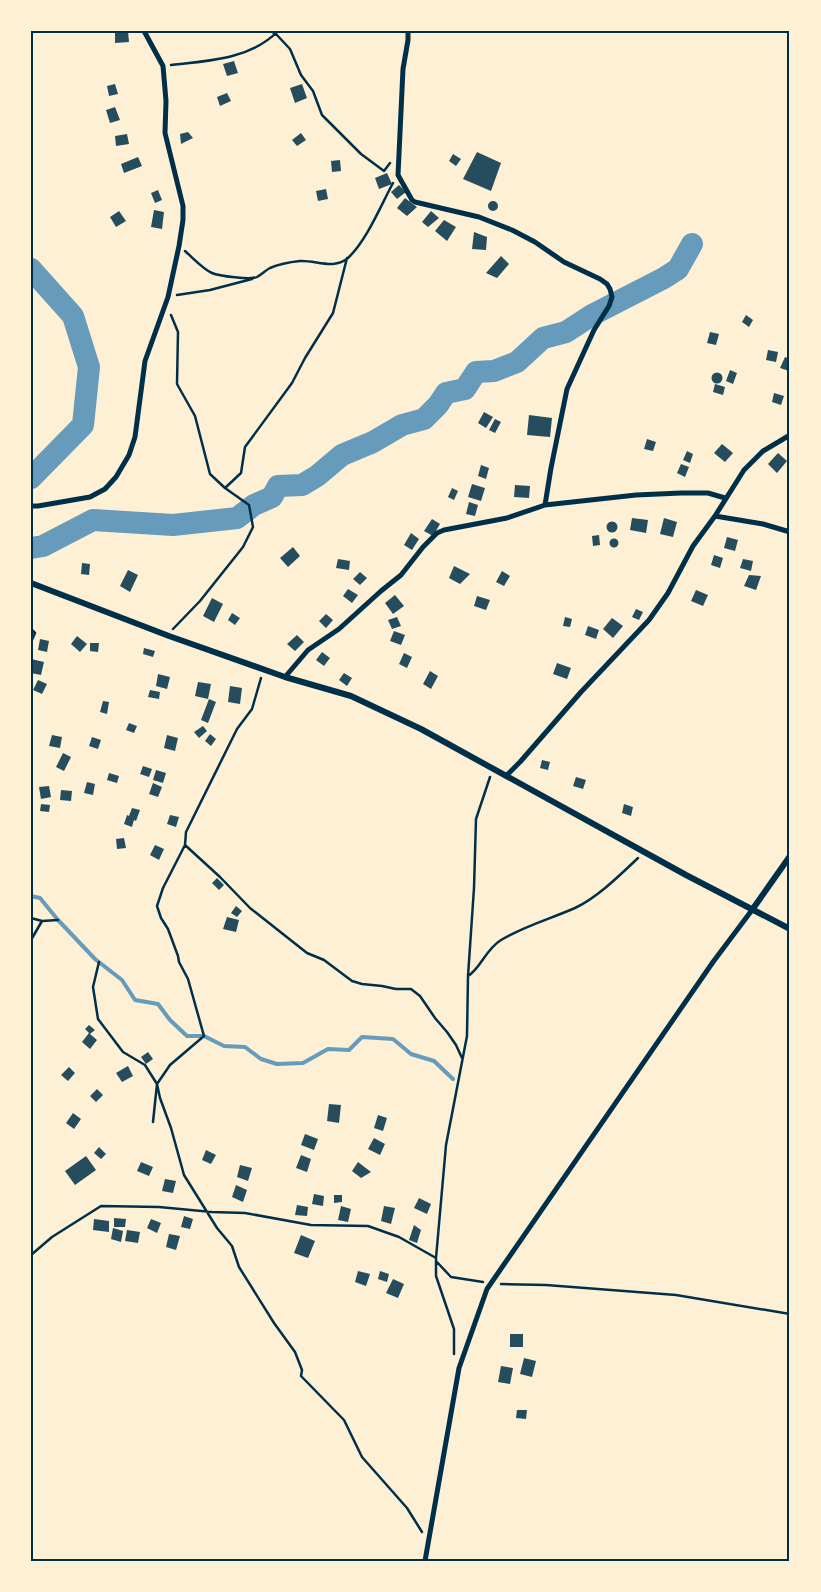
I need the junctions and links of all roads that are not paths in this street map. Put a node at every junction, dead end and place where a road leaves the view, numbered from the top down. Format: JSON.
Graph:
{"nodes":[{"id":1,"x":144,"y":31,"type":"edge"},
{"id":2,"x":408,"y":31,"type":"edge"},
{"id":3,"x":790,"y":434,"type":"edge"},
{"id":4,"x":725,"y":498,"type":"junction"},
{"id":5,"x":545,"y":505,"type":"junction"},
{"id":6,"x":31,"y":506,"type":"edge"},
{"id":7,"x":715,"y":516,"type":"junction"},
{"id":8,"x":790,"y":532,"type":"edge"},
{"id":9,"x":31,"y":583,"type":"edge"},
{"id":10,"x":285,"y":677,"type":"junction"},
{"id":11,"x":506,"y":776,"type":"junction"},
{"id":12,"x":790,"y":856,"type":"edge"},
{"id":13,"x":752,"y":910,"type":"junction"},
{"id":14,"x":790,"y":929,"type":"edge"},
{"id":15,"x":425,"y":1561,"type":"edge"}],
"edges":[{"from":1,"to":6,"type":"street"},
{"from":2,"to":5,"type":"street"},
{"from":3,"to":4,"type":"street"},
{"from":4,"to":5,"type":"street"},
{"from":4,"to":7,"type":"street"},
{"from":5,"to":10,"type":"street"},
{"from":7,"to":8,"type":"street"},
{"from":7,"to":11,"type":"street"},
{"from":9,"to":10,"type":"street"},
{"from":10,"to":11,"type":"street"},
{"from":11,"to":13,"type":"street"},
{"from":12,"to":13,"type":"street"},
{"from":13,"to":14,"type":"street"},
{"from":13,"to":15,"type":"street"}]}
